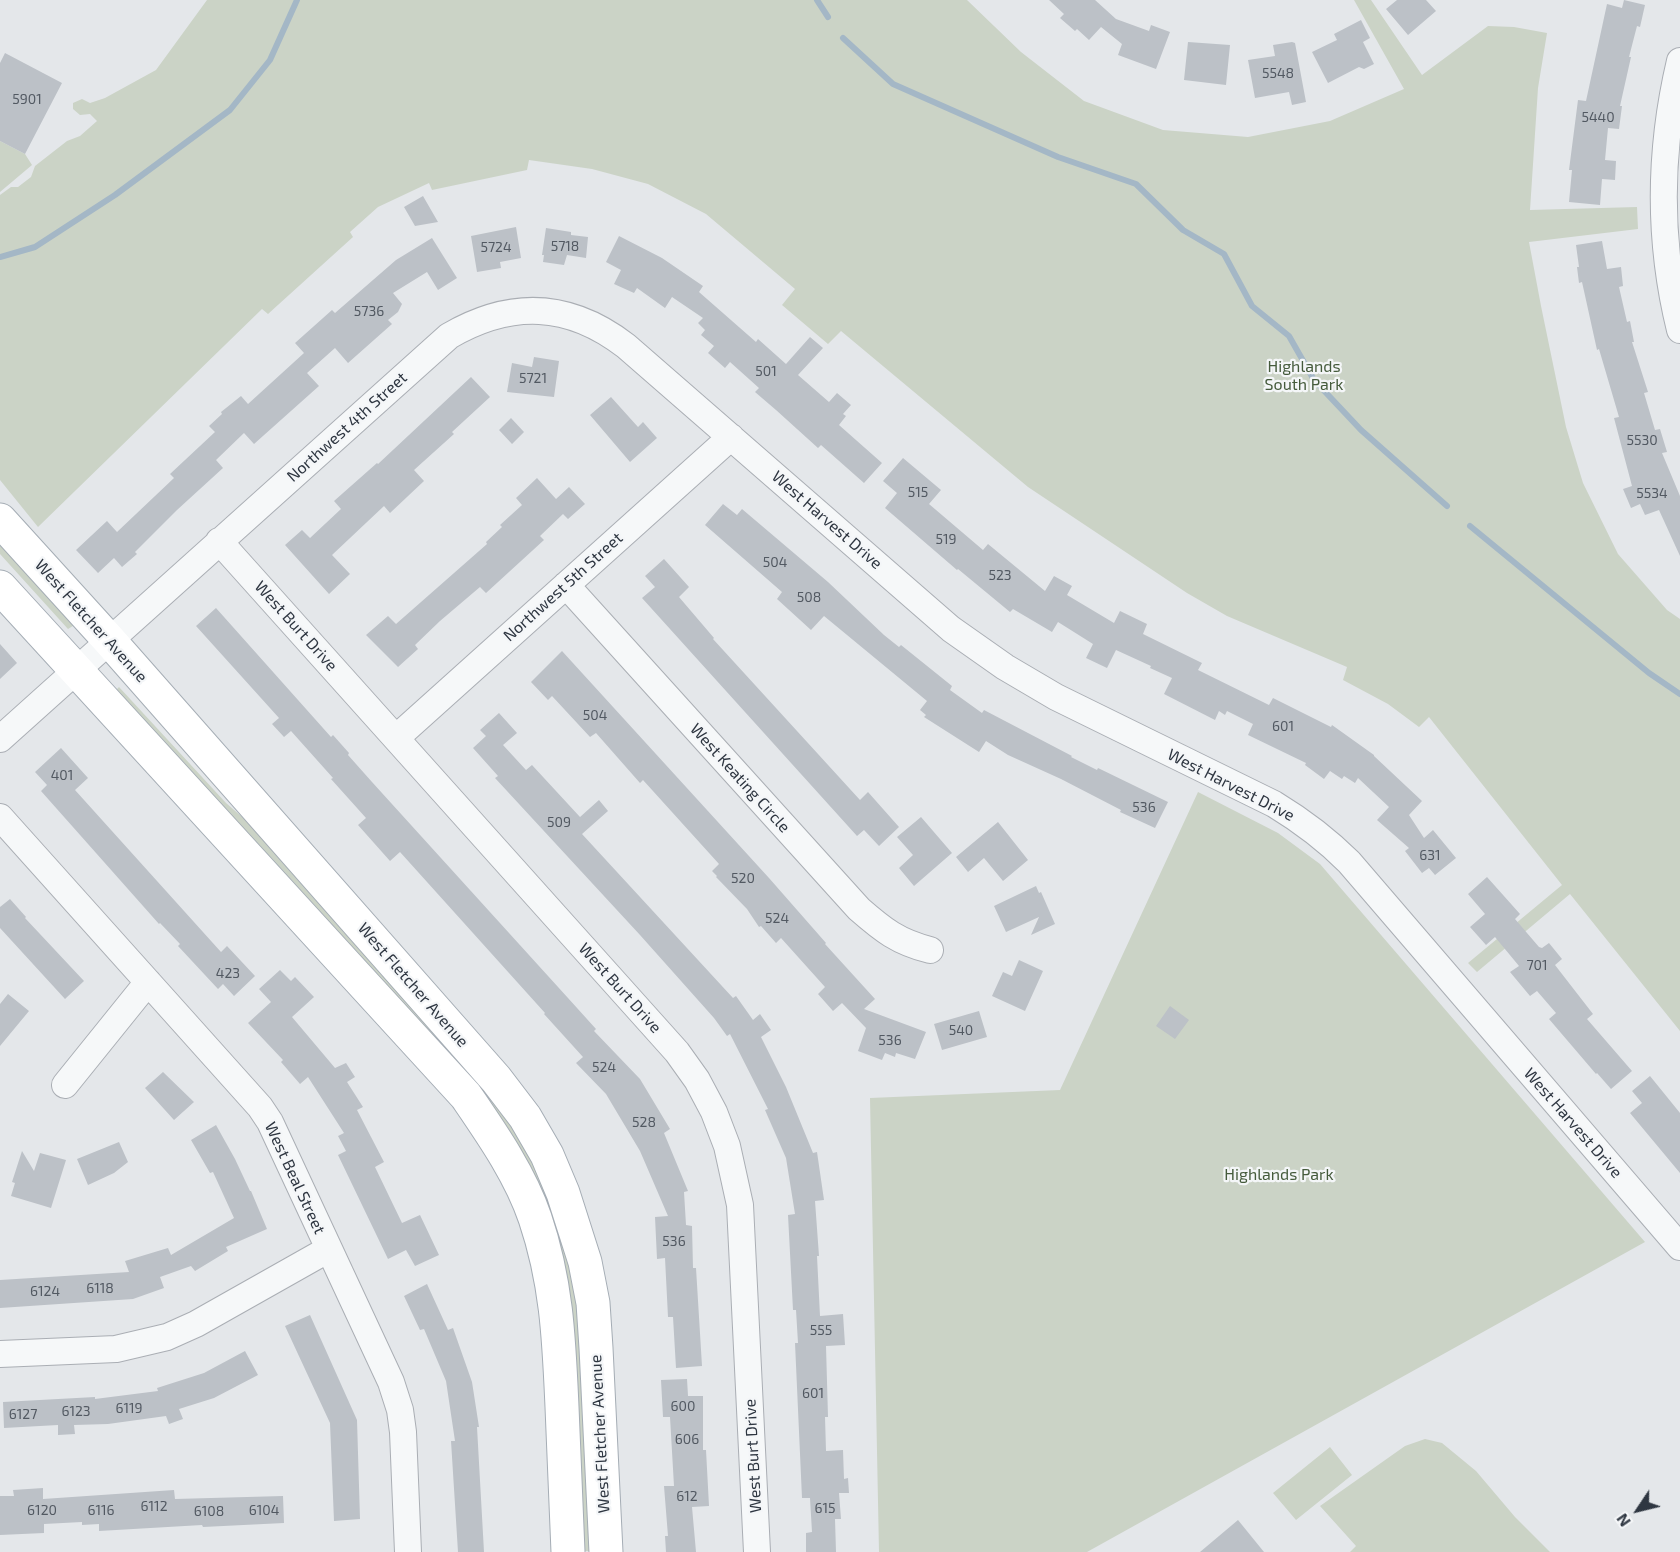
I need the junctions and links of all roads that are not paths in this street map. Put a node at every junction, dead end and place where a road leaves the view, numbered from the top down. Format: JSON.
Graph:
{"nodes":[{"id":1,"x":1680,"y":61,"type":"edge"},
{"id":2,"x":1680,"y":330,"type":"edge"},
{"id":3,"x":730,"y":437,"type":"junction"},
{"id":4,"x":0,"y":520,"type":"edge"},
{"id":5,"x":219,"y":541,"type":"junction"},
{"id":6,"x":566,"y":585,"type":"junction"},
{"id":7,"x":0,"y":586,"type":"edge"},
{"id":8,"x":109,"y":640,"type":"junction"},
{"id":9,"x":76,"y":670,"type":"junction"},
{"id":10,"x":0,"y":738,"type":"edge"},
{"id":11,"x":396,"y":738,"type":"junction"},
{"id":12,"x":0,"y":817,"type":"edge"},
{"id":13,"x":930,"y":950,"type":"dead end"},
{"id":14,"x":148,"y":982,"type":"junction"},
{"id":15,"x":65,"y":1085,"type":"dead end"},
{"id":16,"x":1680,"y":1247,"type":"edge"},
{"id":17,"x":329,"y":1249,"type":"junction"},
{"id":18,"x":0,"y":1354,"type":"edge"},
{"id":19,"x":408,"y":1552,"type":"edge"},
{"id":20,"x":568,"y":1552,"type":"edge"},
{"id":21,"x":606,"y":1552,"type":"edge"},
{"id":22,"x":757,"y":1552,"type":"edge"}],
"edges":[{"from":1,"to":2,"type":"street"},
{"from":3,"to":5,"type":"street","name":"Northwest 4th Street"},
{"from":3,"to":6,"type":"street","name":"Northwest 5th Street"},
{"from":3,"to":16,"type":"street","name":"West Harvest Drive"},
{"from":4,"to":8,"type":"main road","name":"West Fletcher Avenue"},
{"from":5,"to":8,"type":"street","name":"Northwest 4th Street"},
{"from":5,"to":11,"type":"street","name":"West Burt Drive"},
{"from":6,"to":11,"type":"street","name":"Northwest 5th Street"},
{"from":6,"to":13,"type":"street","name":"West Keating Circle"},
{"from":7,"to":9,"type":"main road","name":"West Fletcher Avenue"},
{"from":8,"to":9,"type":"street","name":"Northwest 4th Street"},
{"from":8,"to":21,"type":"main road","name":"West Fletcher Avenue"},
{"from":9,"to":10,"type":"street","name":"Northwest 4th Street"},
{"from":9,"to":20,"type":"main road","name":"West Fletcher Avenue"},
{"from":11,"to":22,"type":"street","name":"West Burt Drive"},
{"from":12,"to":14,"type":"street","name":"West Beal Street"},
{"from":14,"to":15,"type":"street"},
{"from":14,"to":17,"type":"street","name":"West Beal Street"},
{"from":17,"to":18,"type":"street"},
{"from":17,"to":19,"type":"street","name":"West Beal Street"}]}
